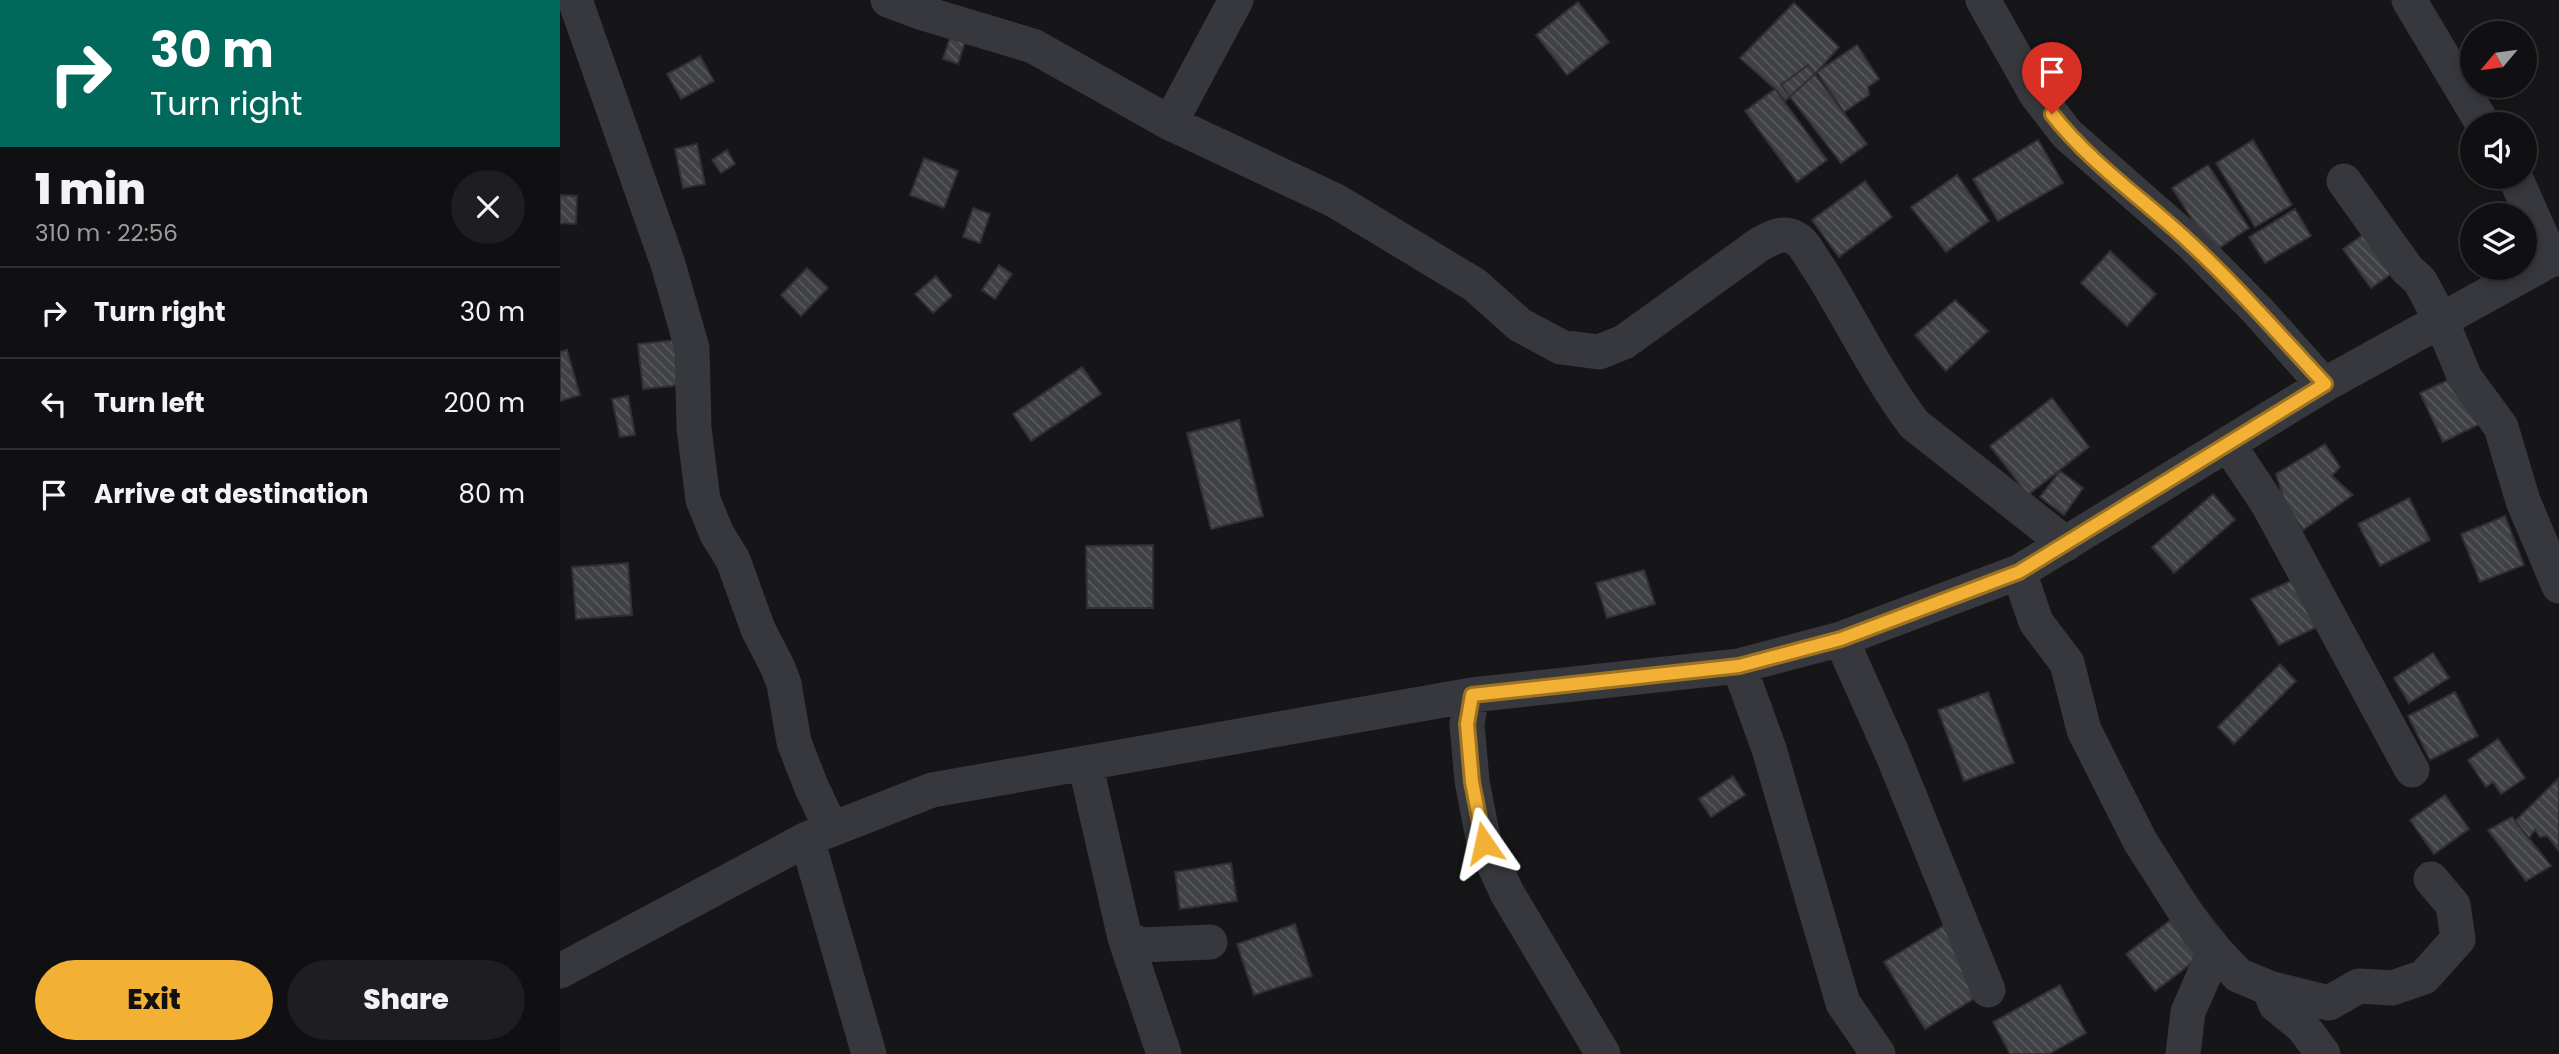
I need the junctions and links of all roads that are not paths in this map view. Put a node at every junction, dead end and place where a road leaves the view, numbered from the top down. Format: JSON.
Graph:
{"nodes":[{"id":1,"x":575,"y":0,"type":"edge"},
{"id":2,"x":888,"y":0,"type":"edge"},
{"id":3,"x":1236,"y":0,"type":"edge"},
{"id":4,"x":1983,"y":0,"type":"edge"},
{"id":5,"x":2409,"y":0,"type":"edge"},
{"id":6,"x":2476,"y":112,"type":"edge"},
{"id":7,"x":1170,"y":123,"type":"junction"},
{"id":8,"x":2344,"y":181,"type":"dead end"},
{"id":9,"x":2521,"y":189,"type":"edge"},
{"id":10,"x":2555,"y":258,"type":"edge"},
{"id":11,"x":2441,"y":320,"type":"junction"},
{"id":12,"x":2325,"y":384,"type":"junction"},
{"id":13,"x":2228,"y":444,"type":"junction"},
{"id":14,"x":2066,"y":544,"type":"junction"},
{"id":15,"x":2019,"y":572,"type":"junction"},
{"id":16,"x":2559,"y":586,"type":"edge"},
{"id":17,"x":1841,"y":639,"type":"junction"},
{"id":18,"x":1739,"y":666,"type":"junction"},
{"id":19,"x":1472,"y":695,"type":"junction"},
{"id":20,"x":1085,"y":763,"type":"junction"},
{"id":21,"x":2412,"y":770,"type":"dead end"},
{"id":22,"x":819,"y":834,"type":"junction"},
{"id":23,"x":2431,"y":879,"type":"dead end"},
{"id":24,"x":1125,"y":938,"type":"junction"},
{"id":25,"x":1210,"y":942,"type":"dead end"},
{"id":26,"x":2215,"y":950,"type":"junction"},
{"id":27,"x":560,"y":971,"type":"edge"},
{"id":28,"x":2269,"y":988,"type":"junction"},
{"id":29,"x":1988,"y":990,"type":"dead end"},
{"id":30,"x":869,"y":1054,"type":"edge"},
{"id":31,"x":1164,"y":1054,"type":"edge"},
{"id":32,"x":1603,"y":1054,"type":"edge"},
{"id":33,"x":1878,"y":1054,"type":"edge"},
{"id":34,"x":2183,"y":1054,"type":"edge"},
{"id":35,"x":2323,"y":1054,"type":"edge"}],
"edges":[{"from":1,"to":22,"type":"street"},
{"from":2,"to":7,"type":"street"},
{"from":3,"to":7,"type":"street"},
{"from":4,"to":12,"type":"street"},
{"from":5,"to":6,"type":"street"},
{"from":7,"to":14,"type":"street"},
{"from":8,"to":11,"type":"street"},
{"from":9,"to":10,"type":"street"},
{"from":10,"to":11,"type":"street"},
{"from":11,"to":12,"type":"street"},
{"from":11,"to":16,"type":"street"},
{"from":12,"to":13,"type":"street"},
{"from":13,"to":14,"type":"street"},
{"from":13,"to":21,"type":"street"},
{"from":14,"to":15,"type":"street"},
{"from":15,"to":17,"type":"street"},
{"from":15,"to":26,"type":"street"},
{"from":17,"to":18,"type":"street"},
{"from":17,"to":29,"type":"street"},
{"from":18,"to":19,"type":"street"},
{"from":18,"to":33,"type":"street"},
{"from":19,"to":20,"type":"street"},
{"from":19,"to":32,"type":"street"},
{"from":20,"to":22,"type":"street"},
{"from":20,"to":24,"type":"street"},
{"from":22,"to":27,"type":"street"},
{"from":22,"to":30,"type":"street"},
{"from":23,"to":28,"type":"street"},
{"from":24,"to":25,"type":"street"},
{"from":24,"to":31,"type":"street"},
{"from":26,"to":28,"type":"street"},
{"from":26,"to":34,"type":"street"},
{"from":28,"to":35,"type":"street"}]}
